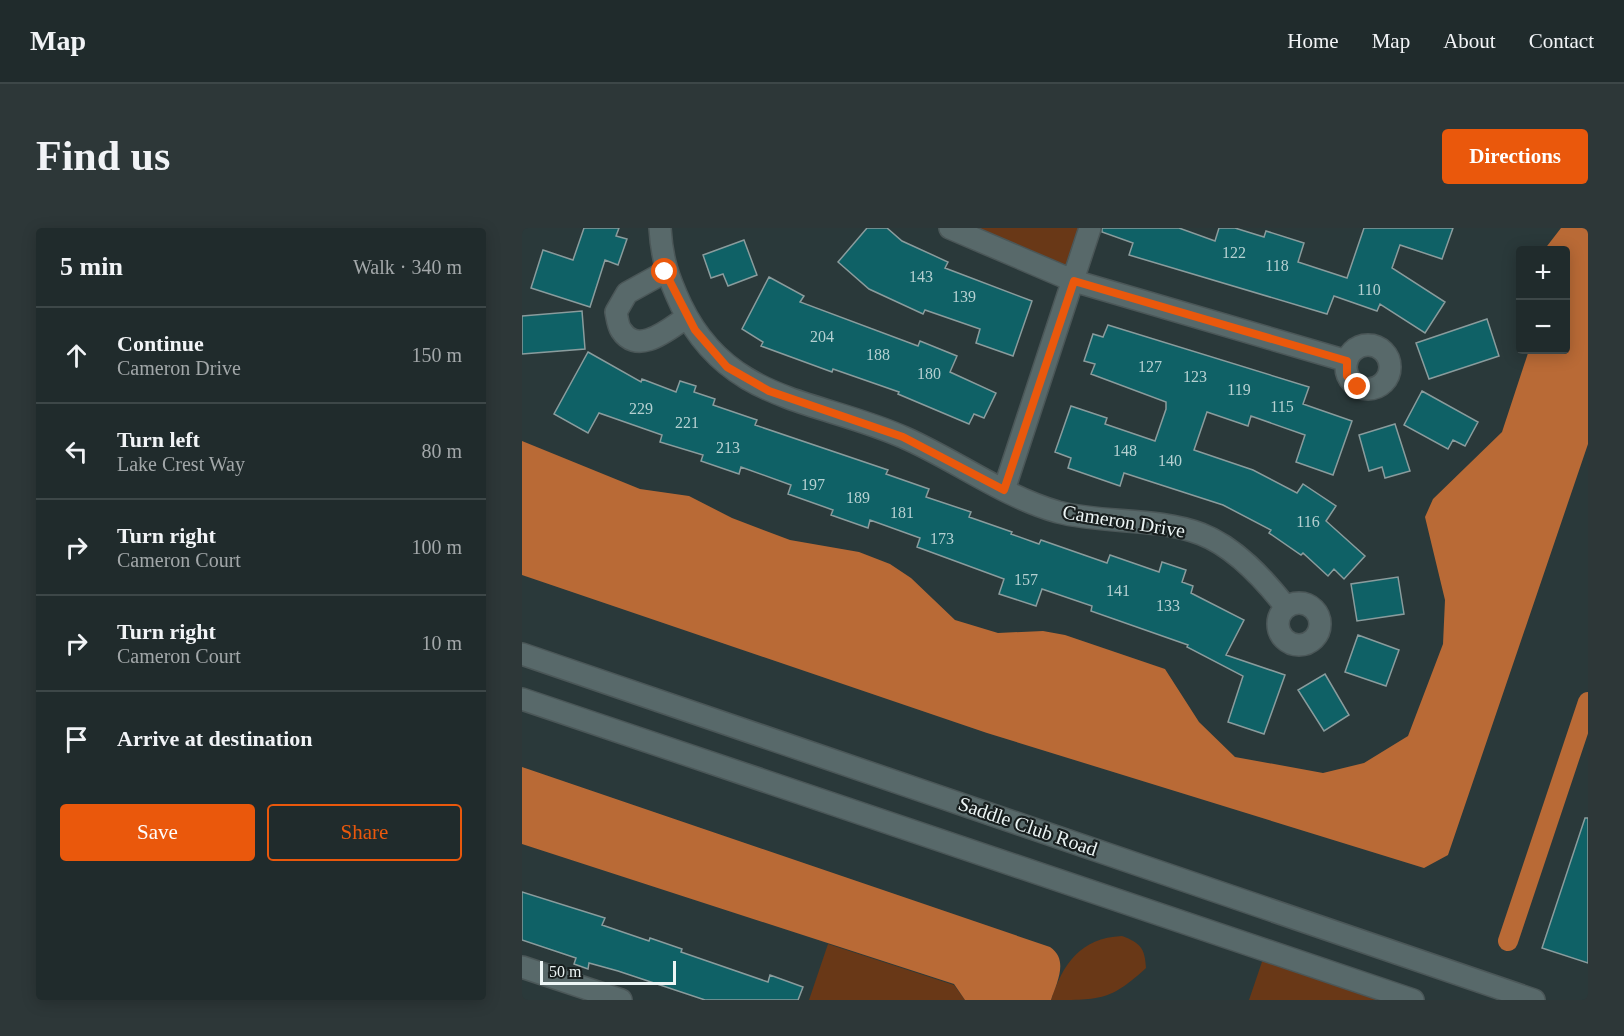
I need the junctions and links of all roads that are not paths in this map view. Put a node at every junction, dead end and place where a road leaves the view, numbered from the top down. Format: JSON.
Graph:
{"nodes":[{"id":1,"x":660,"y":228,"type":"edge"},
{"id":2,"x":950,"y":228,"type":"edge"},
{"id":3,"x":1090,"y":228,"type":"edge"},
{"id":4,"x":665,"y":272,"type":"junction"},
{"id":5,"x":1074,"y":281,"type":"junction"},
{"id":6,"x":687,"y":317,"type":"junction"},
{"id":7,"x":1347,"y":361,"type":"dead end"},
{"id":8,"x":1004,"y":490,"type":"junction"},
{"id":9,"x":1286,"y":607,"type":"dead end"},
{"id":10,"x":522,"y":654,"type":"edge"},
{"id":11,"x":522,"y":699,"type":"edge"},
{"id":12,"x":522,"y":966,"type":"edge"},
{"id":13,"x":621,"y":1000,"type":"edge"},
{"id":14,"x":1413,"y":1000,"type":"edge"},
{"id":15,"x":1534,"y":1000,"type":"edge"}],
"edges":[{"from":1,"to":4,"type":"street","name":"Cameron Drive"},
{"from":2,"to":5,"type":"street"},
{"from":3,"to":5,"type":"street"},
{"from":4,"to":6,"type":"street","name":"Cameron Drive"},
{"from":4,"to":6,"type":"street"},
{"from":5,"to":7,"type":"street"},
{"from":5,"to":8,"type":"street"},
{"from":6,"to":8,"type":"street","name":"Cameron Drive"},
{"from":8,"to":9,"type":"street","name":"Cameron Drive"},
{"from":10,"to":15,"type":"street","name":"Saddle Club Road"},
{"from":11,"to":14,"type":"street","name":"Saddle Club Road"},
{"from":12,"to":13,"type":"street"}]}
